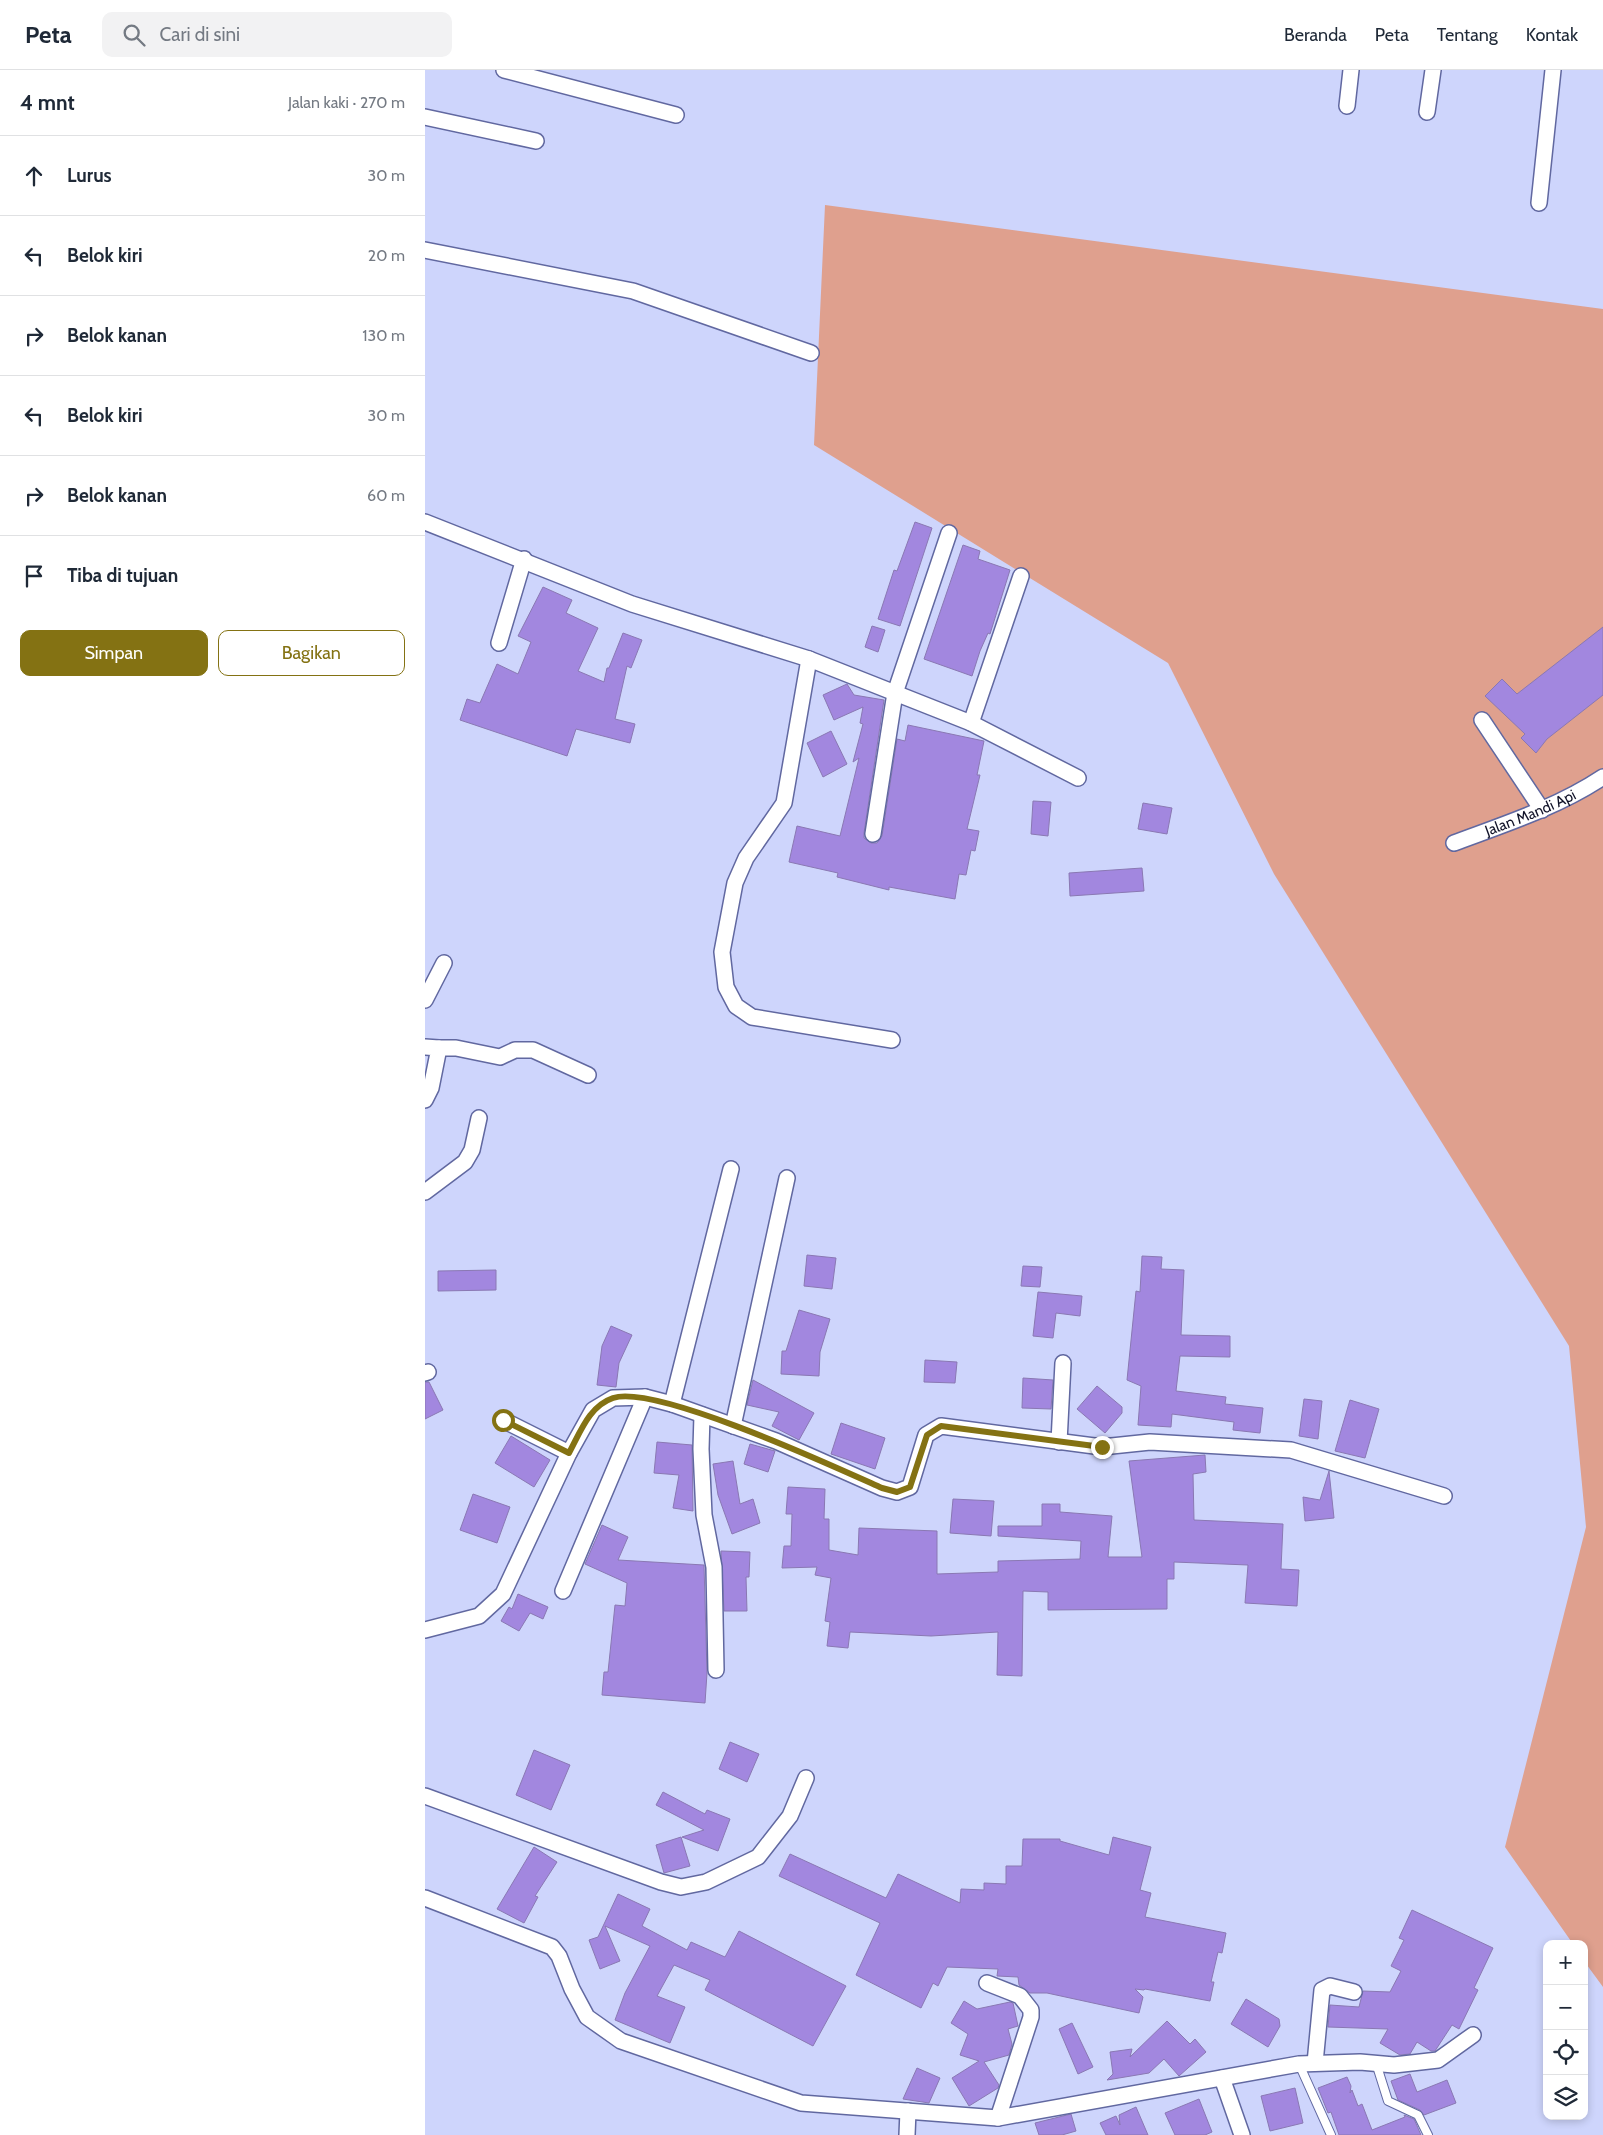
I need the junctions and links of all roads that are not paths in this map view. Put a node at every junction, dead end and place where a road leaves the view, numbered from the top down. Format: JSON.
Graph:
{"nodes":[{"id":1,"x":504,"y":70,"type":"edge"},
{"id":2,"x":1351,"y":70,"type":"edge"},
{"id":3,"x":1433,"y":70,"type":"edge"},
{"id":4,"x":1553,"y":70,"type":"edge"},
{"id":5,"x":1347,"y":106,"type":"dead end"},
{"id":6,"x":1427,"y":112,"type":"dead end"},
{"id":7,"x":676,"y":115,"type":"dead end"},
{"id":8,"x":425,"y":117,"type":"edge"},
{"id":9,"x":536,"y":141,"type":"dead end"},
{"id":10,"x":1539,"y":203,"type":"dead end"},
{"id":11,"x":425,"y":250,"type":"edge"},
{"id":12,"x":811,"y":353,"type":"dead end"},
{"id":13,"x":425,"y":522,"type":"edge"},
{"id":14,"x":949,"y":534,"type":"dead end"},
{"id":15,"x":524,"y":559,"type":"junction"},
{"id":16,"x":1021,"y":576,"type":"dead end"},
{"id":17,"x":499,"y":643,"type":"dead end"},
{"id":18,"x":809,"y":659,"type":"junction"},
{"id":19,"x":895,"y":693,"type":"junction"},
{"id":20,"x":1482,"y":720,"type":"dead end"},
{"id":21,"x":971,"y":723,"type":"junction"},
{"id":22,"x":1603,"y":777,"type":"edge"},
{"id":23,"x":1078,"y":778,"type":"dead end"},
{"id":24,"x":1542,"y":810,"type":"junction"},
{"id":25,"x":873,"y":834,"type":"dead end"},
{"id":26,"x":1455,"y":843,"type":"dead end"},
{"id":27,"x":444,"y":963,"type":"dead end"},
{"id":28,"x":425,"y":1000,"type":"edge"},
{"id":29,"x":892,"y":1040,"type":"dead end"},
{"id":30,"x":432,"y":1048,"type":"edge"},
{"id":31,"x":588,"y":1075,"type":"dead end"},
{"id":32,"x":425,"y":1100,"type":"edge"},
{"id":33,"x":479,"y":1118,"type":"dead end"},
{"id":34,"x":731,"y":1169,"type":"dead end"},
{"id":35,"x":787,"y":1178,"type":"dead end"},
{"id":36,"x":425,"y":1192,"type":"edge"},
{"id":37,"x":1063,"y":1363,"type":"dead end"},
{"id":38,"x":645,"y":1398,"type":"junction"},
{"id":39,"x":672,"y":1404,"type":"junction"},
{"id":40,"x":702,"y":1415,"type":"junction"},
{"id":41,"x":503,"y":1420,"type":"dead end"},
{"id":42,"x":733,"y":1426,"type":"junction"},
{"id":43,"x":1059,"y":1442,"type":"junction"},
{"id":44,"x":569,"y":1453,"type":"junction"},
{"id":45,"x":1445,"y":1496,"type":"dead end"},
{"id":46,"x":563,"y":1591,"type":"dead end"},
{"id":47,"x":425,"y":1630,"type":"edge"},
{"id":48,"x":716,"y":1670,"type":"dead end"},
{"id":49,"x":806,"y":1778,"type":"dead end"},
{"id":50,"x":425,"y":1796,"type":"edge"},
{"id":51,"x":425,"y":1898,"type":"edge"},
{"id":52,"x":987,"y":1983,"type":"dead end"},
{"id":53,"x":1353,"y":1992,"type":"dead end"},
{"id":54,"x":1473,"y":2035,"type":"dead end"},
{"id":55,"x":1299,"y":2064,"type":"junction"},
{"id":56,"x":1315,"y":2064,"type":"junction"},
{"id":57,"x":1376,"y":2064,"type":"junction"},
{"id":58,"x":1222,"y":2078,"type":"junction"},
{"id":59,"x":908,"y":2111,"type":"junction"},
{"id":60,"x":999,"y":2118,"type":"junction"},
{"id":61,"x":907,"y":2135,"type":"edge"},
{"id":62,"x":1242,"y":2135,"type":"edge"},
{"id":63,"x":1331,"y":2135,"type":"edge"},
{"id":64,"x":1428,"y":2135,"type":"edge"}],
"edges":[{"from":1,"to":7,"type":"street"},
{"from":2,"to":5,"type":"street"},
{"from":3,"to":6,"type":"street"},
{"from":4,"to":10,"type":"street"},
{"from":8,"to":9,"type":"street"},
{"from":11,"to":12,"type":"street"},
{"from":13,"to":15,"type":"street"},
{"from":14,"to":19,"type":"street"},
{"from":15,"to":17,"type":"street"},
{"from":15,"to":18,"type":"street"},
{"from":16,"to":21,"type":"street"},
{"from":18,"to":19,"type":"street"},
{"from":18,"to":29,"type":"street"},
{"from":19,"to":21,"type":"street"},
{"from":19,"to":25,"type":"street"},
{"from":20,"to":24,"type":"street"},
{"from":21,"to":23,"type":"street"},
{"from":22,"to":24,"type":"street","name":"Jalan Mandi Api"},
{"from":24,"to":26,"type":"street","name":"Jalan Mandi Api"},
{"from":27,"to":28,"type":"street"},
{"from":30,"to":31,"type":"street"},
{"from":30,"to":32,"type":"street"},
{"from":33,"to":36,"type":"street"},
{"from":34,"to":39,"type":"street"},
{"from":35,"to":42,"type":"street"},
{"from":37,"to":43,"type":"street"},
{"from":38,"to":39,"type":"street"},
{"from":38,"to":44,"type":"street"},
{"from":38,"to":46,"type":"street"},
{"from":39,"to":40,"type":"street"},
{"from":40,"to":42,"type":"street"},
{"from":40,"to":48,"type":"street"},
{"from":41,"to":44,"type":"street"},
{"from":42,"to":43,"type":"street"},
{"from":43,"to":45,"type":"street"},
{"from":44,"to":47,"type":"street"},
{"from":49,"to":50,"type":"street"},
{"from":51,"to":59,"type":"street"},
{"from":52,"to":60,"type":"street"},
{"from":53,"to":56,"type":"street"},
{"from":54,"to":57,"type":"street"},
{"from":55,"to":56,"type":"street"},
{"from":55,"to":58,"type":"street"},
{"from":55,"to":63,"type":"lane"},
{"from":56,"to":57,"type":"street"},
{"from":57,"to":64,"type":"lane"},
{"from":58,"to":60,"type":"street"},
{"from":58,"to":62,"type":"street"},
{"from":59,"to":60,"type":"street"},
{"from":59,"to":61,"type":"street"}]}
